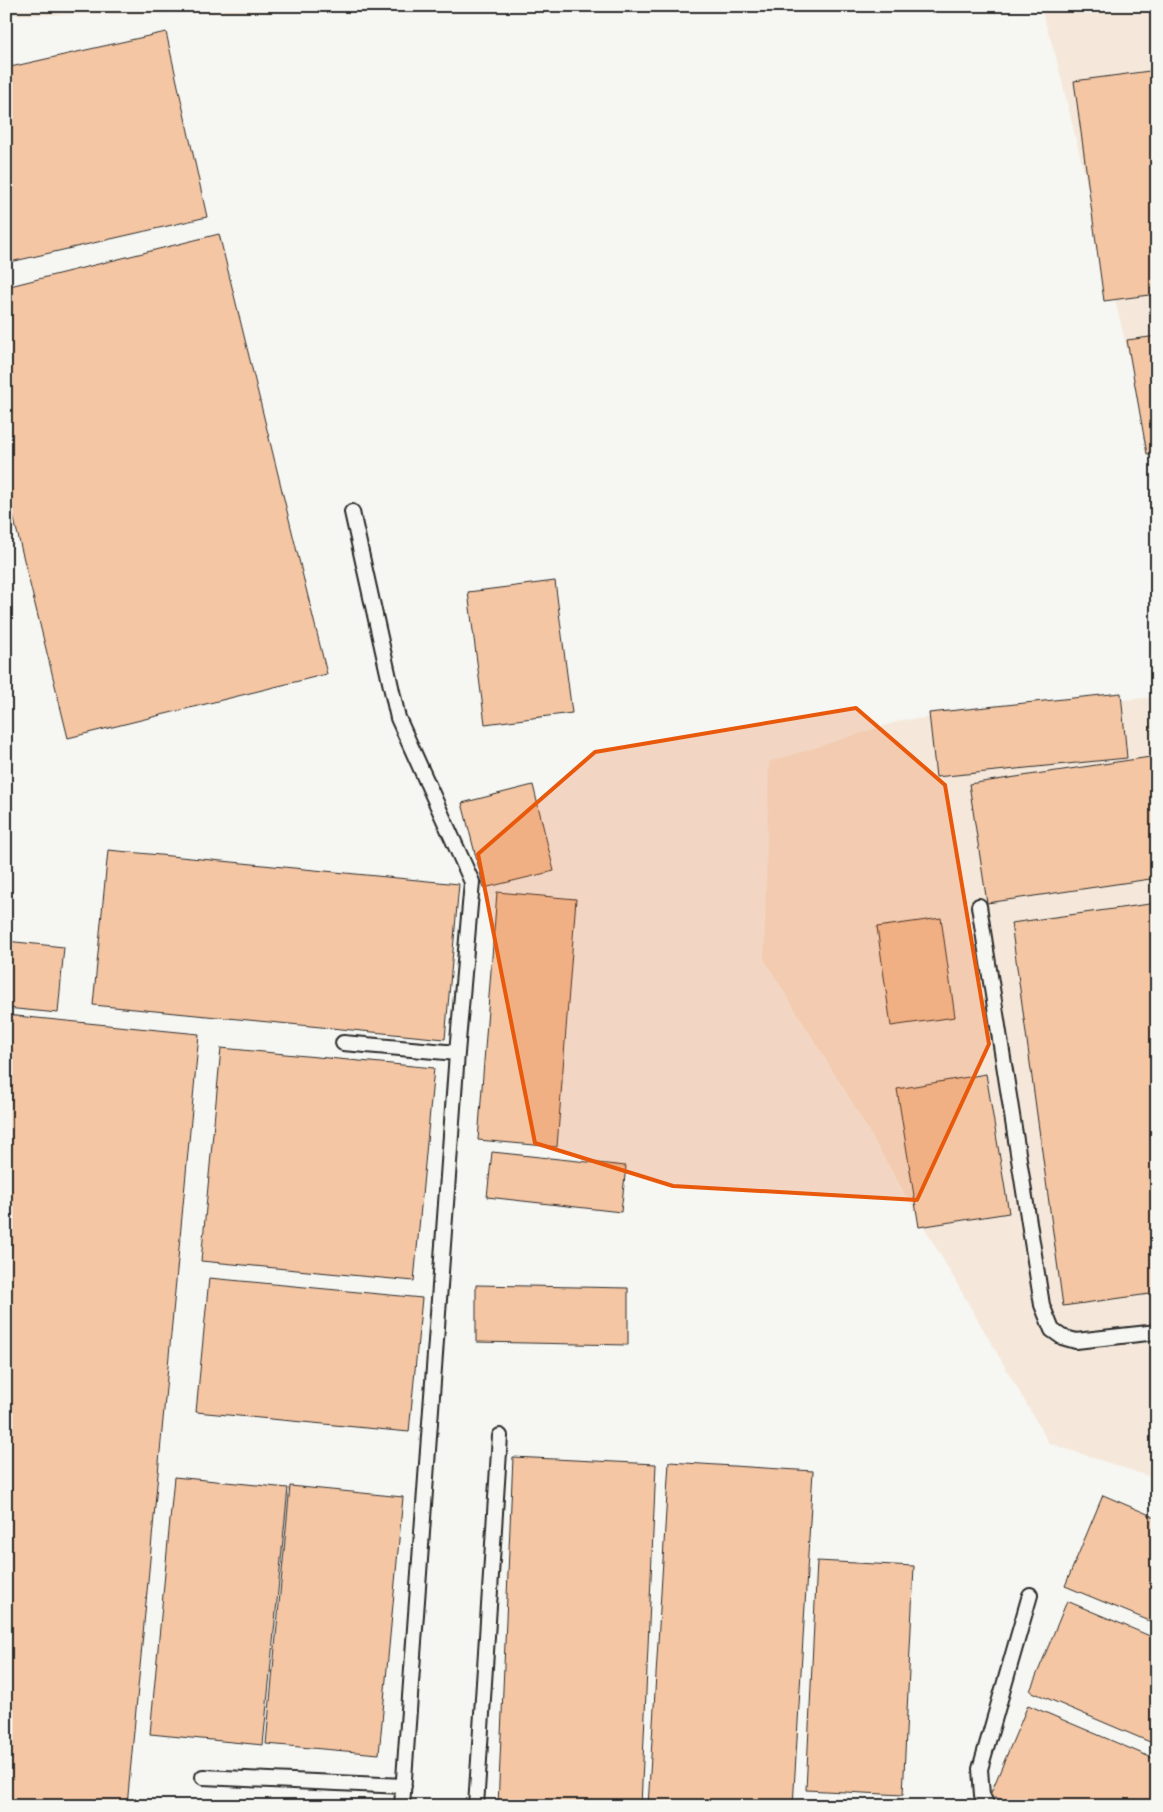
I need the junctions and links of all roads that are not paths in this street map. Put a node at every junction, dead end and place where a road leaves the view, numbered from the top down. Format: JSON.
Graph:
{"nodes":[{"id":1,"x":352,"y":512,"type":"dead end"},
{"id":2,"x":979,"y":906,"type":"dead end"},
{"id":3,"x":343,"y":1043,"type":"dead end"},
{"id":4,"x":457,"y":1053,"type":"junction"},
{"id":5,"x":1157,"y":1332,"type":"edge"},
{"id":6,"x":500,"y":1436,"type":"dead end"},
{"id":7,"x":1030,"y":1595,"type":"dead end"},
{"id":8,"x":203,"y":1777,"type":"dead end"},
{"id":9,"x":404,"y":1786,"type":"junction"},
{"id":10,"x":402,"y":1806,"type":"edge"},
{"id":11,"x":476,"y":1806,"type":"edge"},
{"id":12,"x":987,"y":1806,"type":"edge"}],
"edges":[{"from":1,"to":4,"type":"lane"},
{"from":2,"to":5,"type":"lane"},
{"from":3,"to":4,"type":"lane"},
{"from":4,"to":9,"type":"lane"},
{"from":6,"to":11,"type":"lane"},
{"from":7,"to":12,"type":"lane"},
{"from":8,"to":9,"type":"lane"},
{"from":9,"to":10,"type":"lane"}]}
